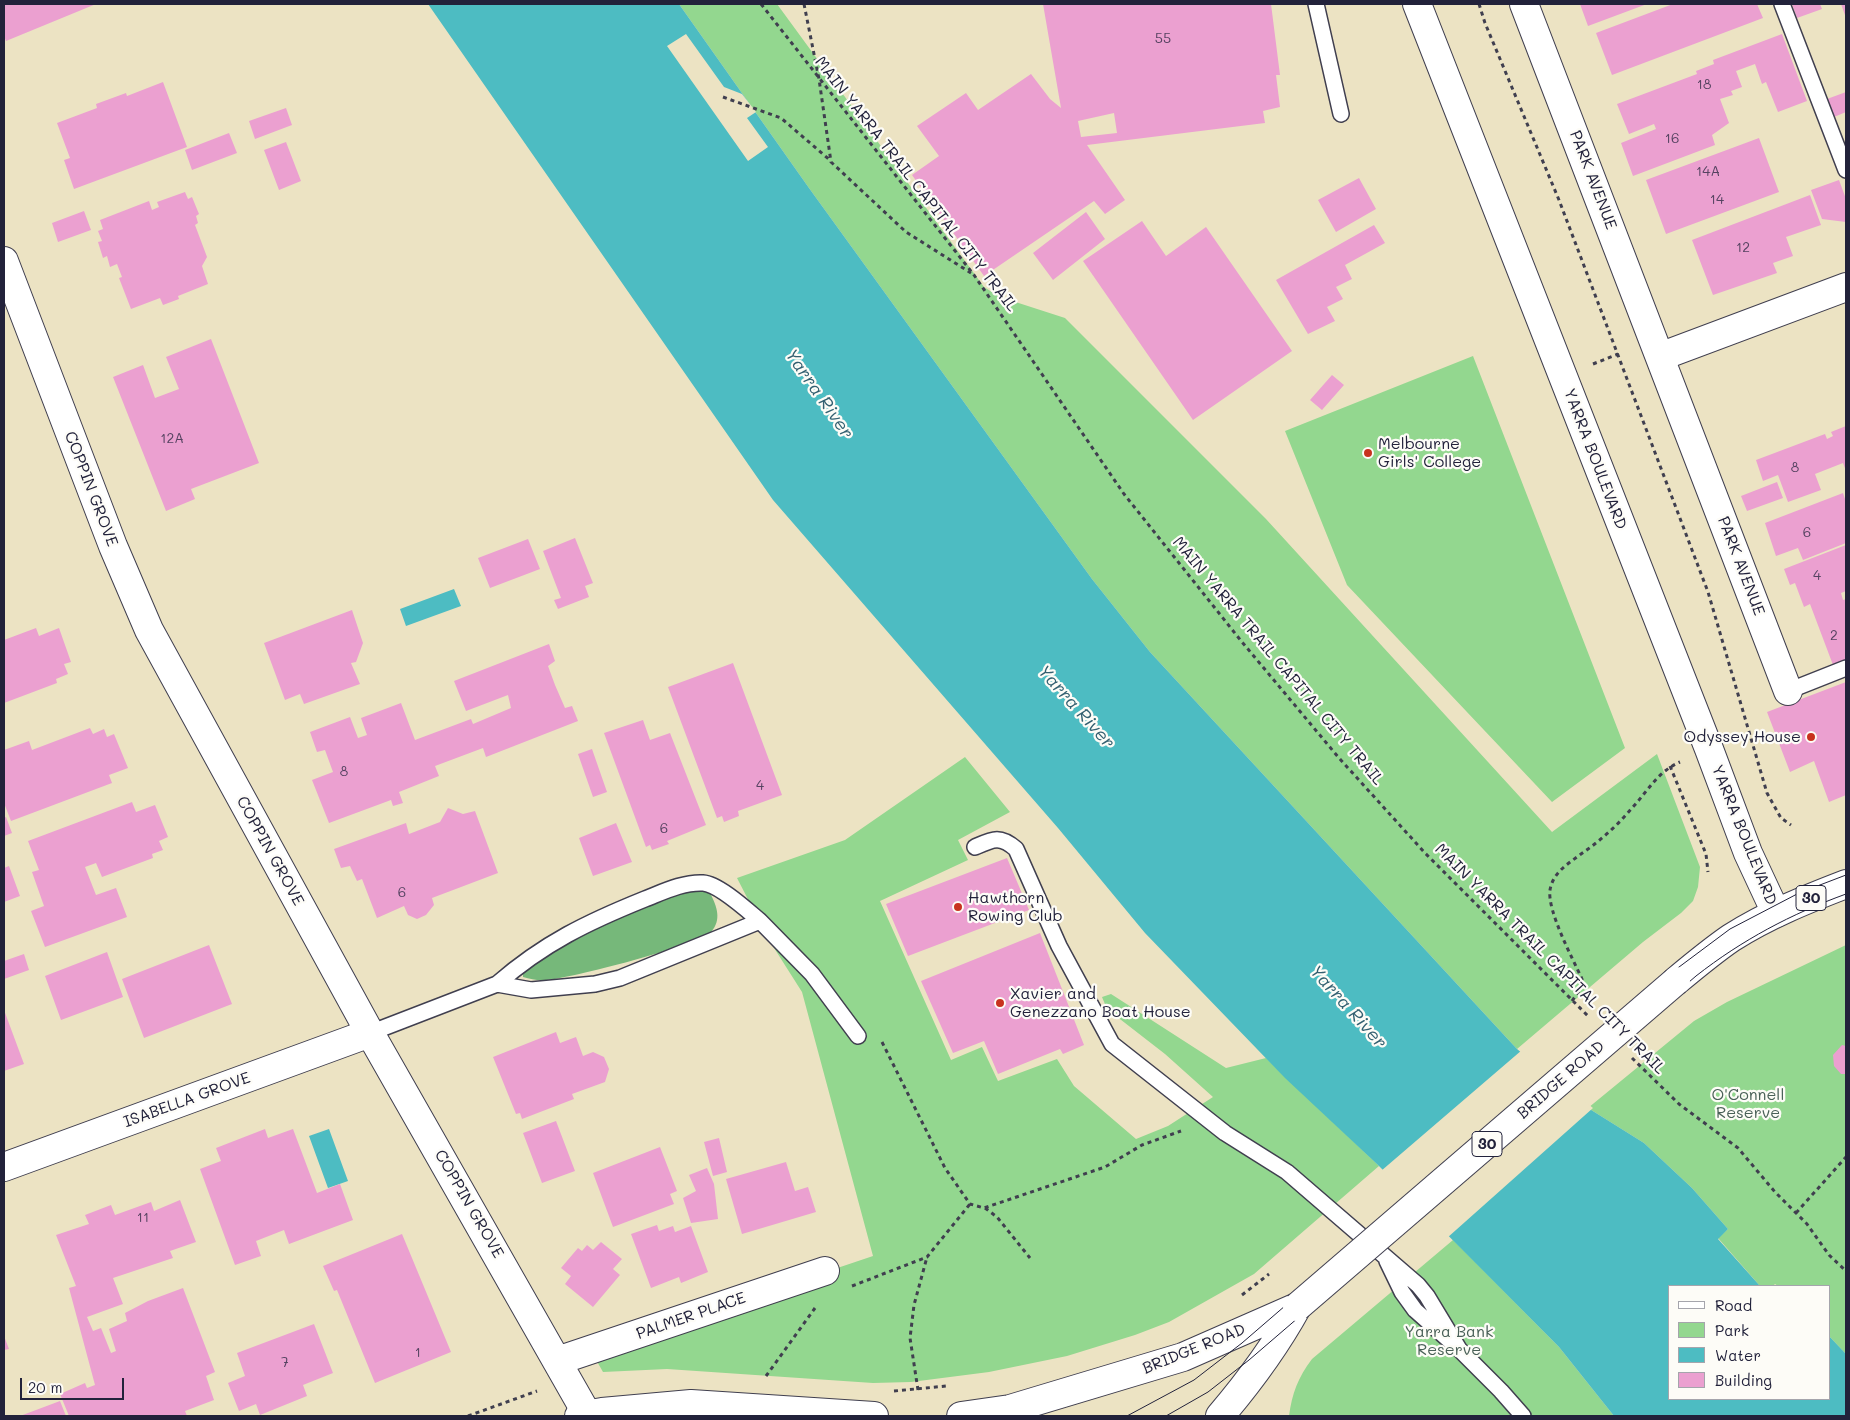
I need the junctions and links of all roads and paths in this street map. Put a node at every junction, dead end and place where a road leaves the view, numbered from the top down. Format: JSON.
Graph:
{"nodes":[{"id":1,"x":761,"y":4,"type":"edge"},
{"id":2,"x":804,"y":4,"type":"edge"},
{"id":3,"x":1316,"y":4,"type":"edge"},
{"id":4,"x":1417,"y":4,"type":"edge"},
{"id":5,"x":1480,"y":4,"type":"edge"},
{"id":6,"x":1524,"y":4,"type":"edge"},
{"id":7,"x":1782,"y":4,"type":"edge"},
{"id":8,"x":820,"y":79,"type":"junction"},
{"id":9,"x":723,"y":97,"type":"dead end"},
{"id":10,"x":1341,"y":114,"type":"dead end"},
{"id":11,"x":831,"y":162,"type":"junction"},
{"id":12,"x":1846,"y":170,"type":"edge"},
{"id":13,"x":4,"y":262,"type":"edge"},
{"id":14,"x":974,"y":275,"type":"junction"},
{"id":15,"x":1846,"y":287,"type":"edge"},
{"id":16,"x":1662,"y":356,"type":"junction"},
{"id":17,"x":1846,"y":668,"type":"edge"},
{"id":18,"x":1788,"y":691,"type":"joint"},
{"id":19,"x":1709,"y":749,"type":"junction"},
{"id":20,"x":1670,"y":766,"type":"junction"},
{"id":21,"x":1790,"y":825,"type":"dead end"},
{"id":22,"x":975,"y":847,"type":"dead end"},
{"id":23,"x":1708,"y":872,"type":"dead end"},
{"id":24,"x":1846,"y":884,"type":"edge"},
{"id":25,"x":1776,"y":913,"type":"junction"},
{"id":26,"x":760,"y":921,"type":"junction"},
{"id":27,"x":497,"y":984,"type":"junction"},
{"id":28,"x":1572,"y":1001,"type":"junction"},
{"id":29,"x":1594,"y":1022,"type":"dead end"},
{"id":30,"x":370,"y":1033,"type":"junction"},
{"id":31,"x":858,"y":1036,"type":"joint"},
{"id":32,"x":1630,"y":1056,"type":"dead end"},
{"id":33,"x":1210,"y":1121,"type":"junction"},
{"id":34,"x":1846,"y":1157,"type":"edge"},
{"id":35,"x":4,"y":1168,"type":"edge"},
{"id":36,"x":970,"y":1204,"type":"junction"},
{"id":37,"x":984,"y":1208,"type":"junction"},
{"id":38,"x":1796,"y":1213,"type":"junction"},
{"id":39,"x":927,"y":1257,"type":"junction"},
{"id":40,"x":1030,"y":1258,"type":"dead end"},
{"id":41,"x":825,"y":1271,"type":"dead end"},
{"id":42,"x":1846,"y":1271,"type":"edge"},
{"id":43,"x":1269,"y":1274,"type":"dead end"},
{"id":44,"x":851,"y":1287,"type":"dead end"},
{"id":45,"x":1240,"y":1297,"type":"dead end"},
{"id":46,"x":817,"y":1306,"type":"dead end"},
{"id":47,"x":1297,"y":1307,"type":"junction"},
{"id":48,"x":561,"y":1371,"type":"junction"},
{"id":49,"x":761,"y":1383,"type":"dead end"},
{"id":50,"x":955,"y":1385,"type":"dead end"},
{"id":51,"x":1091,"y":1386,"type":"junction"},
{"id":52,"x":887,"y":1390,"type":"dead end"},
{"id":53,"x":918,"y":1390,"type":"junction"},
{"id":54,"x":468,"y":1416,"type":"edge"},
{"id":55,"x":585,"y":1416,"type":"edge"},
{"id":56,"x":874,"y":1416,"type":"edge"},
{"id":57,"x":962,"y":1416,"type":"edge"},
{"id":58,"x":1027,"y":1416,"type":"edge"},
{"id":59,"x":1220,"y":1416,"type":"edge"},
{"id":60,"x":1523,"y":1416,"type":"edge"}],
"edges":[{"from":1,"to":8,"type":"path","name":"MAIN YARRA TRAIL CAPITAL CITY TRAIL"},
{"from":2,"to":8,"type":"path"},
{"from":3,"to":10,"type":"lane"},
{"from":4,"to":19,"type":"street","name":"YARRA BOULEVARD"},
{"from":5,"to":21,"type":"path"},
{"from":6,"to":16,"type":"street","name":"PARK AVENUE"},
{"from":7,"to":12,"type":"lane"},
{"from":8,"to":11,"type":"path"},
{"from":8,"to":14,"type":"path","name":"MAIN YARRA TRAIL CAPITAL CITY TRAIL"},
{"from":9,"to":11,"type":"path"},
{"from":11,"to":14,"type":"path"},
{"from":13,"to":30,"type":"street","name":"COPPIN GROVE"},
{"from":14,"to":28,"type":"path","name":"MAIN YARRA TRAIL CAPITAL CITY TRAIL"},
{"from":15,"to":16,"type":"street"},
{"from":16,"to":18,"type":"street","name":"PARK AVENUE"},
{"from":17,"to":18,"type":"lane"},
{"from":19,"to":20,"type":"path"},
{"from":19,"to":25,"type":"street","name":"YARRA BOULEVARD"},
{"from":20,"to":23,"type":"path"},
{"from":20,"to":28,"type":"path"},
{"from":22,"to":33,"type":"lane"},
{"from":24,"to":25,"type":"street","name":"BRIDGE ROAD","number":"30"},
{"from":25,"to":47,"type":"street","name":"BRIDGE ROAD","number":"30","bridge":true},
{"from":26,"to":27,"type":"lane"},
{"from":26,"to":27,"type":"lane"},
{"from":26,"to":31,"type":"lane"},
{"from":27,"to":30,"type":"lane"},
{"from":28,"to":29,"type":"path","name":"MAIN YARRA TRAIL CAPITAL CITY TRAIL"},
{"from":30,"to":35,"type":"street","name":"ISABELLA GROVE"},
{"from":30,"to":48,"type":"street","name":"COPPIN GROVE"},
{"from":31,"to":36,"type":"path"},
{"from":32,"to":38,"type":"path","name":"MAIN YARRA TRAIL CAPITAL CITY TRAIL"},
{"from":33,"to":37,"type":"path"},
{"from":33,"to":60,"type":"lane"},
{"from":34,"to":38,"type":"path"},
{"from":36,"to":37,"type":"path"},
{"from":36,"to":39,"type":"path"},
{"from":37,"to":40,"type":"path"},
{"from":38,"to":42,"type":"path","name":"MAIN YARRA TRAIL CAPITAL CITY TRAIL"},
{"from":39,"to":44,"type":"path"},
{"from":39,"to":53,"type":"path"},
{"from":41,"to":48,"type":"street","name":"PALMER PLACE"},
{"from":43,"to":45,"type":"path"},
{"from":46,"to":49,"type":"path"},
{"from":47,"to":51,"type":"street","name":"BRIDGE ROAD","number":"30"},
{"from":47,"to":59,"type":"street","name":"BRIDGE ROAD","number":"30"},
{"from":48,"to":54,"type":"path"},
{"from":48,"to":55,"type":"street","name":"COPPIN GROVE"},
{"from":50,"to":53,"type":"path"},
{"from":51,"to":57,"type":"street","number":"30"},
{"from":51,"to":58,"type":"street"},
{"from":52,"to":53,"type":"path"},
{"from":55,"to":56,"type":"street"}]}
